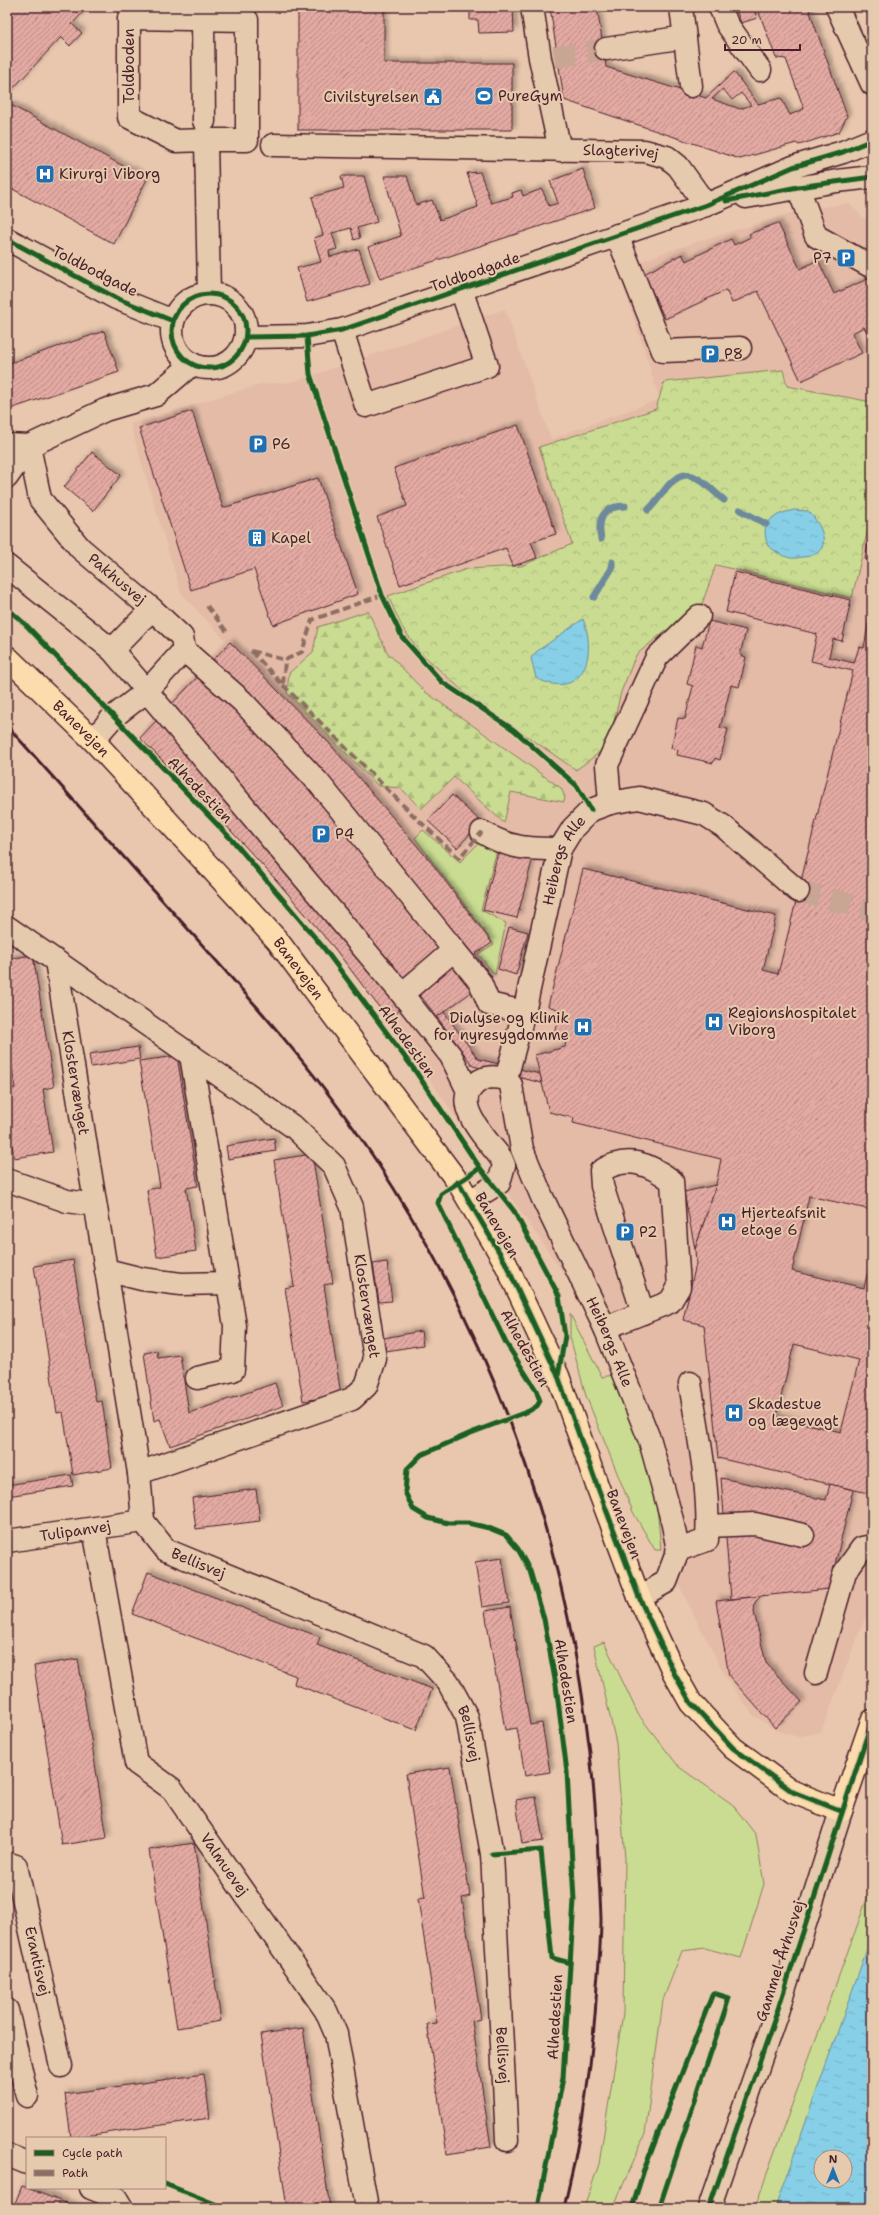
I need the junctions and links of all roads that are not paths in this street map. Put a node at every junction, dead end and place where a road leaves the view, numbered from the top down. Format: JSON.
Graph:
{"nodes":[{"id":1,"x":532,"y":7,"type":"edge"},
{"id":2,"x":681,"y":7,"type":"edge"},
{"id":3,"x":720,"y":7,"type":"edge"},
{"id":4,"x":837,"y":7,"type":"edge"},
{"id":5,"x":203,"y":19,"type":"junction"},
{"id":6,"x":685,"y":37,"type":"junction"},
{"id":7,"x":606,"y":49,"type":"tunnel mouth"},
{"id":8,"x":760,"y":70,"type":"dead end"},
{"id":9,"x":872,"y":84,"type":"edge"},
{"id":10,"x":691,"y":86,"type":"dead end"},
{"id":11,"x":205,"y":130,"type":"junction"},
{"id":12,"x":872,"y":140,"type":"edge"},
{"id":13,"x":273,"y":145,"type":"dead end"},
{"id":14,"x":560,"y":150,"type":"junction"},
{"id":15,"x":872,"y":178,"type":"edge"},
{"id":16,"x":798,"y":187,"type":"junction"},
{"id":17,"x":706,"y":205,"type":"junction"},
{"id":18,"x":617,"y":235,"type":"junction"},
{"id":19,"x":7,"y":240,"type":"edge"},
{"id":20,"x":872,"y":268,"type":"edge"},
{"id":21,"x":461,"y":289,"type":"junction"},
{"id":22,"x":209,"y":294,"type":"junction"},
{"id":23,"x":173,"y":321,"type":"junction"},
{"id":24,"x":342,"y":330,"type":"junction"},
{"id":25,"x":246,"y":337,"type":"junction"},
{"id":26,"x":740,"y":348,"type":"dead end"},
{"id":27,"x":192,"y":364,"type":"junction"},
{"id":28,"x":7,"y":445,"type":"edge"},
{"id":29,"x":29,"y":446,"type":"junction"},
{"id":30,"x":7,"y":477,"type":"edge"},
{"id":31,"x":7,"y":566,"type":"edge"},
{"id":32,"x":152,"y":609,"type":"junction"},
{"id":33,"x":700,"y":616,"type":"dead end"},
{"id":34,"x":112,"y":650,"type":"junction"},
{"id":35,"x":184,"y":650,"type":"junction"},
{"id":36,"x":7,"y":657,"type":"edge"},
{"id":37,"x":147,"y":691,"type":"junction"},
{"id":38,"x":92,"y":740,"type":"junction"},
{"id":39,"x":610,"y":803,"type":"junction"},
{"id":40,"x":482,"y":832,"type":"dead end"},
{"id":41,"x":560,"y":849,"type":"junction"},
{"id":42,"x":798,"y":892,"type":"tunnel mouth"},
{"id":43,"x":7,"y":927,"type":"edge"},
{"id":44,"x":454,"y":950,"type":"junction"},
{"id":45,"x":56,"y":961,"type":"junction"},
{"id":46,"x":402,"y":994,"type":"junction"},
{"id":47,"x":524,"y":1012,"type":"junction"},
{"id":48,"x":191,"y":1055,"type":"junction"},
{"id":49,"x":506,"y":1078,"type":"junction"},
{"id":50,"x":468,"y":1091,"type":"junction"},
{"id":51,"x":7,"y":1180,"type":"edge"},
{"id":52,"x":470,"y":1201,"type":"junction"},
{"id":53,"x":95,"y":1205,"type":"junction"},
{"id":54,"x":106,"y":1270,"type":"junction"},
{"id":55,"x":228,"y":1283,"type":"junction"},
{"id":56,"x":643,"y":1313,"type":"junction"},
{"id":57,"x":605,"y":1328,"type":"junction"},
{"id":58,"x":197,"y":1378,"type":"dead end"},
{"id":59,"x":690,"y":1383,"type":"dead end"},
{"id":60,"x":139,"y":1474,"type":"junction"},
{"id":61,"x":143,"y":1521,"type":"junction"},
{"id":62,"x":708,"y":1526,"type":"junction"},
{"id":63,"x":94,"y":1529,"type":"junction"},
{"id":64,"x":803,"y":1535,"type":"dead end"},
{"id":65,"x":7,"y":1541,"type":"edge"},
{"id":66,"x":872,"y":1546,"type":"edge"},
{"id":67,"x":678,"y":1550,"type":"junction"},
{"id":68,"x":639,"y":1596,"type":"junction"},
{"id":69,"x":816,"y":1673,"type":"dead end"},
{"id":70,"x":872,"y":1721,"type":"edge"},
{"id":71,"x":841,"y":1811,"type":"junction"},
{"id":72,"x":7,"y":1863,"type":"edge"},
{"id":73,"x":7,"y":2010,"type":"edge"},
{"id":74,"x":61,"y":2066,"type":"dead end"},
{"id":75,"x":27,"y":2096,"type":"dead end"},
{"id":76,"x":507,"y":2140,"type":"dead end"},
{"id":77,"x":7,"y":2155,"type":"edge"},
{"id":78,"x":26,"y":2163,"type":"edge"},
{"id":79,"x":94,"y":2189,"type":"edge"},
{"id":80,"x":366,"y":2202,"type":"dead end"},
{"id":81,"x":122,"y":2208,"type":"edge"},
{"id":82,"x":709,"y":2208,"type":"edge"}],
"edges":[{"from":1,"to":14,"type":"street"},
{"from":2,"to":6,"type":"street"},
{"from":3,"to":8,"type":"street"},
{"from":4,"to":9,"type":"street"},
{"from":5,"to":11,"type":"street"},
{"from":5,"to":11,"type":"street","name":"Toldboden"},
{"from":5,"to":11,"type":"street","name":"Toldboden"},
{"from":6,"to":7,"type":"street"},
{"from":6,"to":10,"type":"street"},
{"from":11,"to":22,"type":"street"},
{"from":12,"to":17,"type":"street","name":"Toldbodgade"},
{"from":13,"to":14,"type":"street","name":"Slagterivej"},
{"from":14,"to":17,"type":"street","name":"Slagterivej"},
{"from":15,"to":16,"type":"street","name":"Toldbodgade"},
{"from":16,"to":17,"type":"street","name":"Toldbodgade"},
{"from":16,"to":20,"type":"street"},
{"from":17,"to":18,"type":"street","name":"Toldbodgade"},
{"from":18,"to":21,"type":"street","name":"Toldbodgade"},
{"from":18,"to":26,"type":"street"},
{"from":19,"to":23,"type":"street","name":"Toldbodgade"},
{"from":21,"to":24,"type":"street","name":"Toldbodgade"},
{"from":21,"to":24,"type":"street"},
{"from":22,"to":23,"type":"street"},
{"from":22,"to":25,"type":"street"},
{"from":23,"to":27,"type":"street"},
{"from":24,"to":25,"type":"street","name":"Toldbodgade"},
{"from":25,"to":27,"type":"street"},
{"from":27,"to":29,"type":"street"},
{"from":28,"to":29,"type":"street"},
{"from":29,"to":30,"type":"street"},
{"from":29,"to":32,"type":"street","name":"Pakhusvej"},
{"from":31,"to":34,"type":"street"},
{"from":32,"to":34,"type":"street","name":"Pakhusvej"},
{"from":32,"to":35,"type":"street"},
{"from":33,"to":39,"type":"street"},
{"from":34,"to":37,"type":"street"},
{"from":35,"to":37,"type":"street"},
{"from":35,"to":44,"type":"street"},
{"from":36,"to":38,"type":"main road","name":"Banevejen"},
{"from":37,"to":38,"type":"street"},
{"from":37,"to":46,"type":"street"},
{"from":38,"to":52,"type":"main road","name":"Banevejen"},
{"from":39,"to":41,"type":"street","name":"Heibergs Alle"},
{"from":39,"to":42,"type":"street","name":"Heibergs Alle"},
{"from":40,"to":41,"type":"street"},
{"from":41,"to":47,"type":"street","name":"Heibergs Alle"},
{"from":43,"to":45,"type":"street","name":"Klostervænget"},
{"from":44,"to":46,"type":"street"},
{"from":44,"to":47,"type":"street"},
{"from":45,"to":48,"type":"street","name":"Klostervænget"},
{"from":45,"to":53,"type":"street","name":"Klostervænget"},
{"from":46,"to":50,"type":"street"},
{"from":47,"to":49,"type":"street","name":"Heibergs Alle"},
{"from":48,"to":55,"type":"street"},
{"from":48,"to":60,"type":"street","name":"Klostervænget"},
{"from":49,"to":50,"type":"street"},
{"from":49,"to":57,"type":"street","name":"Heibergs Alle"},
{"from":50,"to":52,"type":"street"},
{"from":51,"to":53,"type":"street"},
{"from":52,"to":68,"type":"main road","name":"Banevejen"},
{"from":53,"to":54,"type":"street","name":"Klostervænget"},
{"from":54,"to":55,"type":"street"},
{"from":54,"to":60,"type":"street","name":"Klostervænget"},
{"from":55,"to":58,"type":"street"},
{"from":56,"to":56,"type":"street"},
{"from":56,"to":57,"type":"street"},
{"from":57,"to":67,"type":"street","name":"Heibergs Alle"},
{"from":59,"to":62,"type":"street"},
{"from":60,"to":61,"type":"street","name":"Klostervænget"},
{"from":61,"to":63,"type":"street","name":"Tulipanvej"},
{"from":61,"to":76,"type":"street","name":"Bellisvej"},
{"from":62,"to":64,"type":"street"},
{"from":62,"to":67,"type":"street"},
{"from":63,"to":65,"type":"street","name":"Tulipanvej"},
{"from":63,"to":80,"type":"street","name":"Valmuevej"},
{"from":66,"to":69,"type":"street"},
{"from":67,"to":68,"type":"street"},
{"from":68,"to":71,"type":"main road","name":"Banevejen"},
{"from":70,"to":71,"type":"main road","name":"Gammel Århusvej"},
{"from":71,"to":82,"type":"street","name":"Gammel Århusvej"},
{"from":72,"to":74,"type":"street","name":"Erantisvej"},
{"from":73,"to":75,"type":"street"},
{"from":77,"to":78,"type":"street"},
{"from":79,"to":81,"type":"street"}]}
